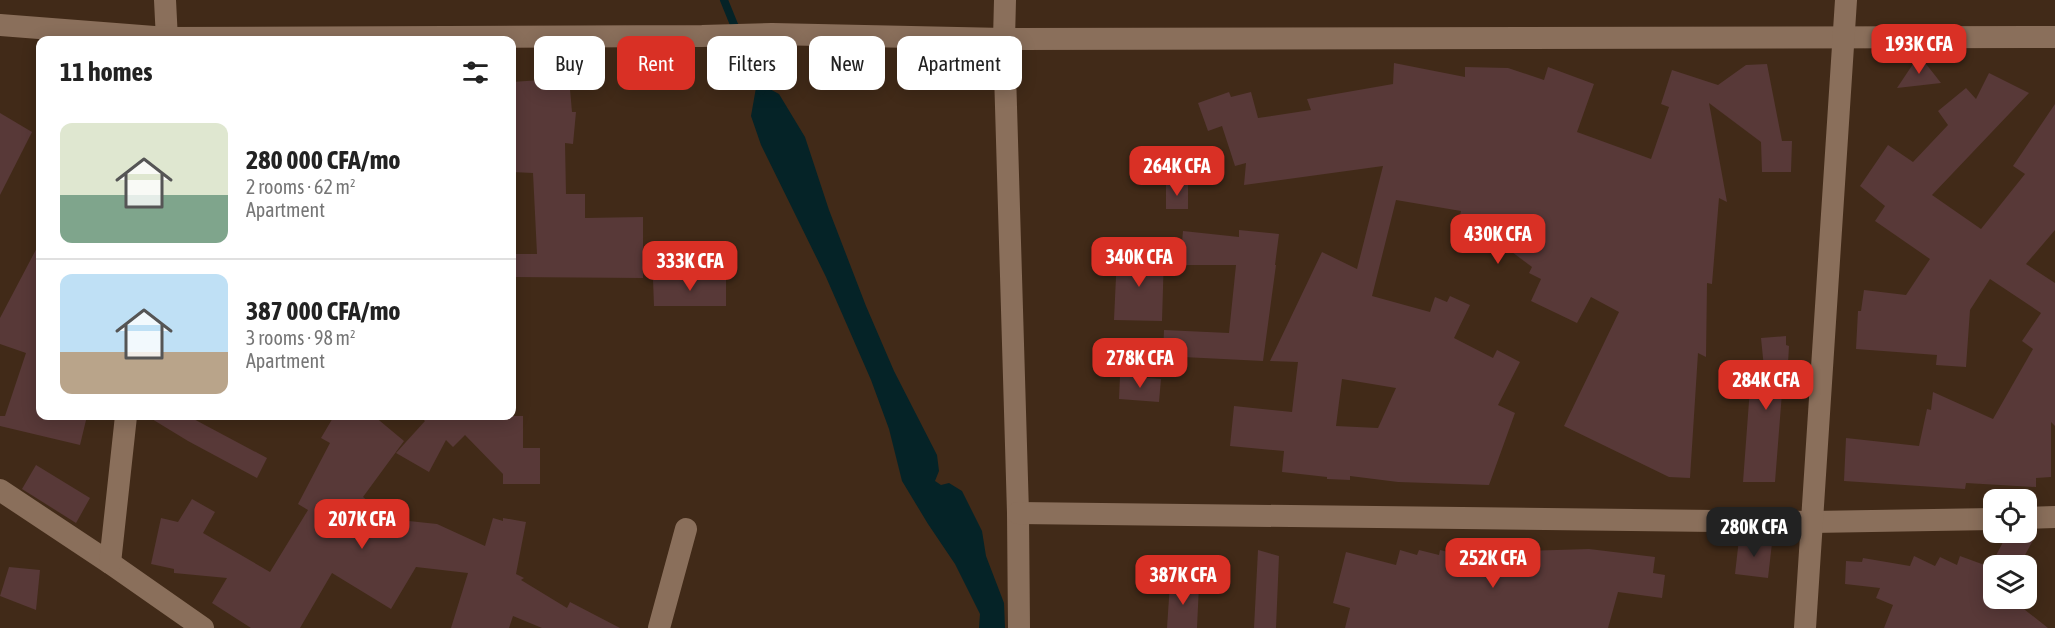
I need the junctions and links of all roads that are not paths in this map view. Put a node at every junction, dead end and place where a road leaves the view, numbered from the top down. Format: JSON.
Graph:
{"nodes":[{"id":1,"x":165,"y":0,"type":"edge"},
{"id":2,"x":1005,"y":0,"type":"edge"},
{"id":3,"x":1846,"y":0,"type":"edge"},
{"id":4,"x":0,"y":25,"type":"edge"},
{"id":5,"x":131,"y":36,"type":"edge"},
{"id":6,"x":167,"y":36,"type":"edge"},
{"id":7,"x":1004,"y":36,"type":"edge"},
{"id":8,"x":1845,"y":36,"type":"junction"},
{"id":9,"x":516,"y":37,"type":"edge"},
{"id":10,"x":897,"y":37,"type":"edge"},
{"id":11,"x":2055,"y":37,"type":"edge"},
{"id":12,"x":1022,"y":39,"type":"edge"},
{"id":13,"x":1006,"y":90,"type":"edge"},
{"id":14,"x":126,"y":420,"type":"edge"},
{"id":15,"x":0,"y":490,"type":"edge"},
{"id":16,"x":1018,"y":513,"type":"junction"},
{"id":17,"x":2055,"y":517,"type":"edge"},
{"id":18,"x":2037,"y":518,"type":"edge"},
{"id":19,"x":1983,"y":519,"type":"edge"},
{"id":20,"x":1811,"y":522,"type":"junction"},
{"id":21,"x":686,"y":529,"type":"dead end"},
{"id":22,"x":110,"y":563,"type":"junction"},
{"id":23,"x":203,"y":628,"type":"edge"},
{"id":24,"x":659,"y":628,"type":"edge"},
{"id":25,"x":1019,"y":628,"type":"edge"},
{"id":26,"x":1805,"y":628,"type":"edge"}],
"edges":[{"from":1,"to":6,"type":"street"},
{"from":2,"to":7,"type":"street"},
{"from":3,"to":8,"type":"street"},
{"from":4,"to":5,"type":"street"},
{"from":8,"to":11,"type":"street"},
{"from":8,"to":12,"type":"street"},
{"from":8,"to":20,"type":"street"},
{"from":9,"to":10,"type":"street"},
{"from":13,"to":16,"type":"street"},
{"from":14,"to":22,"type":"street"},
{"from":15,"to":22,"type":"street"},
{"from":16,"to":20,"type":"street"},
{"from":16,"to":25,"type":"street"},
{"from":17,"to":18,"type":"street"},
{"from":19,"to":20,"type":"street"},
{"from":20,"to":26,"type":"street"},
{"from":21,"to":24,"type":"street"},
{"from":22,"to":23,"type":"street"}]}
